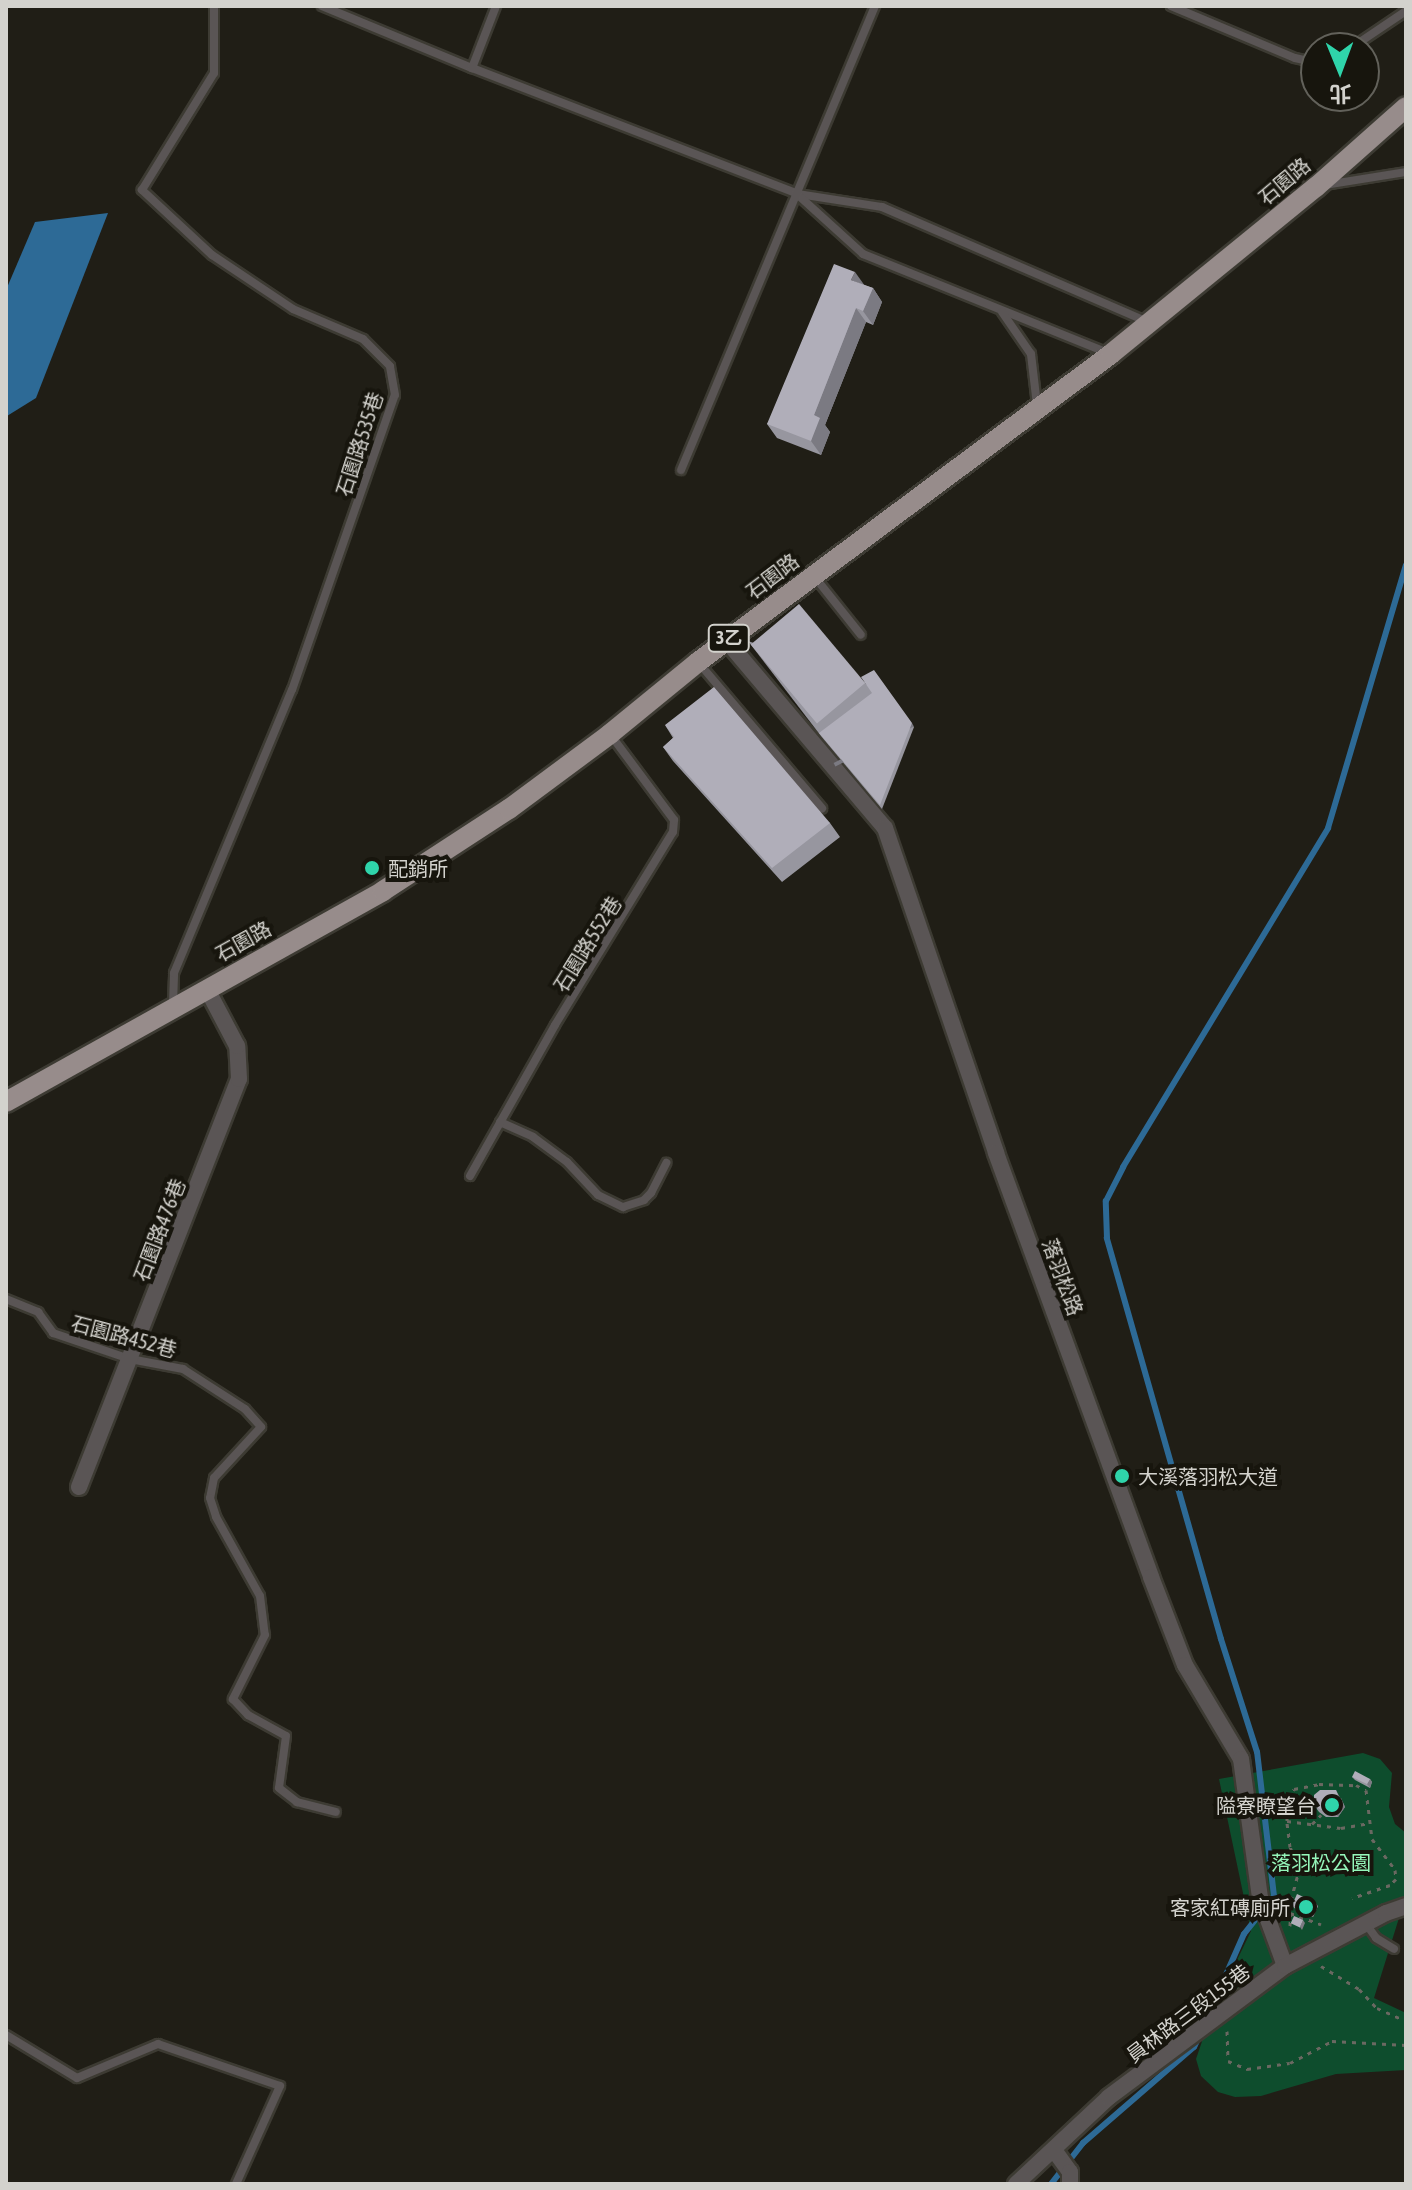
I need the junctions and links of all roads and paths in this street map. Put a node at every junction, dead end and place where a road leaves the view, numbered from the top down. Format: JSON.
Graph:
{"nodes":[{"id":1,"x":214,"y":6,"type":"edge"},
{"id":2,"x":322,"y":6,"type":"edge"},
{"id":3,"x":496,"y":6,"type":"edge"},
{"id":4,"x":875,"y":6,"type":"edge"},
{"id":5,"x":1171,"y":6,"type":"edge"},
{"id":6,"x":1406,"y":11,"type":"edge"},
{"id":7,"x":1375,"y":32,"type":"edge"},
{"id":8,"x":1300,"y":59,"type":"edge"},
{"id":9,"x":472,"y":68,"type":"junction"},
{"id":10,"x":1406,"y":107,"type":"edge"},
{"id":11,"x":1406,"y":172,"type":"edge"},
{"id":12,"x":1316,"y":187,"type":"junction"},
{"id":13,"x":798,"y":194,"type":"junction"},
{"id":14,"x":999,"y":308,"type":"junction"},
{"id":15,"x":1149,"y":322,"type":"junction"},
{"id":16,"x":1111,"y":354,"type":"junction"},
{"id":17,"x":1038,"y":406,"type":"junction"},
{"id":18,"x":681,"y":470,"type":"dead end"},
{"id":19,"x":814,"y":575,"type":"junction"},
{"id":20,"x":861,"y":635,"type":"dead end"},
{"id":21,"x":726,"y":640,"type":"junction"},
{"id":22,"x":698,"y":662,"type":"junction"},
{"id":23,"x":610,"y":734,"type":"junction"},
{"id":24,"x":822,"y":808,"type":"edge"},
{"id":25,"x":207,"y":989,"type":"junction"},
{"id":26,"x":173,"y":1008,"type":"junction"},
{"id":27,"x":6,"y":1102,"type":"edge"},
{"id":28,"x":500,"y":1122,"type":"junction"},
{"id":29,"x":666,"y":1163,"type":"dead end"},
{"id":30,"x":470,"y":1176,"type":"dead end"},
{"id":31,"x":6,"y":1299,"type":"edge"},
{"id":32,"x":130,"y":1359,"type":"junction"},
{"id":33,"x":79,"y":1487,"type":"dead end"},
{"id":34,"x":1272,"y":1797,"type":"dead end"},
{"id":35,"x":1287,"y":1798,"type":"junction"},
{"id":36,"x":336,"y":1812,"type":"dead end"},
{"id":37,"x":1321,"y":1815,"type":"edge"},
{"id":38,"x":1287,"y":1821,"type":"junction"},
{"id":39,"x":1370,"y":1823,"type":"junction"},
{"id":40,"x":1312,"y":1824,"type":"junction"},
{"id":41,"x":1352,"y":1898,"type":"dead end"},
{"id":42,"x":1406,"y":1906,"type":"edge"},
{"id":43,"x":1290,"y":1913,"type":"junction"},
{"id":44,"x":1366,"y":1923,"type":"junction"},
{"id":45,"x":1321,"y":1924,"type":"dead end"},
{"id":46,"x":1394,"y":1949,"type":"dead end"},
{"id":47,"x":1305,"y":1955,"type":"junction"},
{"id":48,"x":1285,"y":1966,"type":"junction"},
{"id":49,"x":1216,"y":2017,"type":"junction"},
{"id":50,"x":1406,"y":2021,"type":"edge"},
{"id":51,"x":6,"y":2035,"type":"edge"},
{"id":52,"x":1406,"y":2045,"type":"edge"},
{"id":53,"x":1057,"y":2154,"type":"junction"},
{"id":54,"x":1070,"y":2178,"type":"edge"},
{"id":55,"x":236,"y":2184,"type":"edge"},
{"id":56,"x":1016,"y":2184,"type":"edge"}],
"edges":[{"from":1,"to":26,"type":"lane","name":"石園路535巷"},
{"from":2,"to":9,"type":"lane"},
{"from":3,"to":9,"type":"lane"},
{"from":4,"to":13,"type":"lane"},
{"from":5,"to":8,"type":"lane"},
{"from":6,"to":7,"type":"lane"},
{"from":9,"to":13,"type":"lane"},
{"from":10,"to":12,"type":"main road","name":"石園路","number":"3乙"},
{"from":11,"to":12,"type":"lane"},
{"from":12,"to":15,"type":"main road","name":"石園路","number":"3乙"},
{"from":13,"to":14,"type":"lane"},
{"from":13,"to":15,"type":"lane"},
{"from":13,"to":18,"type":"lane"},
{"from":14,"to":16,"type":"lane"},
{"from":14,"to":17,"type":"lane"},
{"from":15,"to":16,"type":"main road","name":"石園路","number":"3乙"},
{"from":16,"to":17,"type":"main road","name":"石園路","number":"3乙"},
{"from":17,"to":19,"type":"main road","name":"石園路","number":"3乙"},
{"from":19,"to":20,"type":"lane"},
{"from":19,"to":21,"type":"main road","name":"石園路","number":"3乙"},
{"from":21,"to":22,"type":"main road","name":"石園路","number":"3乙"},
{"from":21,"to":48,"type":"street","name":"落羽松路"},
{"from":22,"to":23,"type":"main road","name":"石園路","number":"3乙"},
{"from":22,"to":24,"type":"lane"},
{"from":23,"to":25,"type":"main road","name":"石園路","number":"3乙"},
{"from":23,"to":28,"type":"lane","name":"石園路552巷"},
{"from":25,"to":26,"type":"main road","name":"石園路","number":"3乙"},
{"from":25,"to":32,"type":"street","name":"石園路476巷"},
{"from":26,"to":27,"type":"main road","name":"石園路","number":"3乙"},
{"from":28,"to":29,"type":"lane"},
{"from":28,"to":30,"type":"lane","name":"石園路552巷"},
{"from":31,"to":32,"type":"lane","name":"石園路452巷"},
{"from":32,"to":33,"type":"street","name":"石園路476巷"},
{"from":32,"to":36,"type":"lane","name":"石園路452巷"},
{"from":34,"to":35,"type":"path"},
{"from":35,"to":38,"type":"path"},
{"from":35,"to":39,"type":"path"},
{"from":37,"to":40,"type":"path"},
{"from":38,"to":40,"type":"path"},
{"from":38,"to":43,"type":"path"},
{"from":39,"to":40,"type":"path"},
{"from":39,"to":41,"type":"path"},
{"from":42,"to":44,"type":"street","name":"員林路三段155巷"},
{"from":43,"to":45,"type":"path"},
{"from":43,"to":47,"type":"path"},
{"from":44,"to":46,"type":"lane"},
{"from":44,"to":47,"type":"street","name":"員林路三段155巷"},
{"from":47,"to":48,"type":"street","name":"員林路三段155巷"},
{"from":47,"to":50,"type":"path"},
{"from":48,"to":49,"type":"street","name":"員林路三段155巷"},
{"from":49,"to":52,"type":"path"},
{"from":49,"to":53,"type":"street","name":"員林路三段155巷"},
{"from":51,"to":55,"type":"lane"},
{"from":53,"to":54,"type":"street"},
{"from":53,"to":56,"type":"street","name":"員林路三段155巷"}]}
